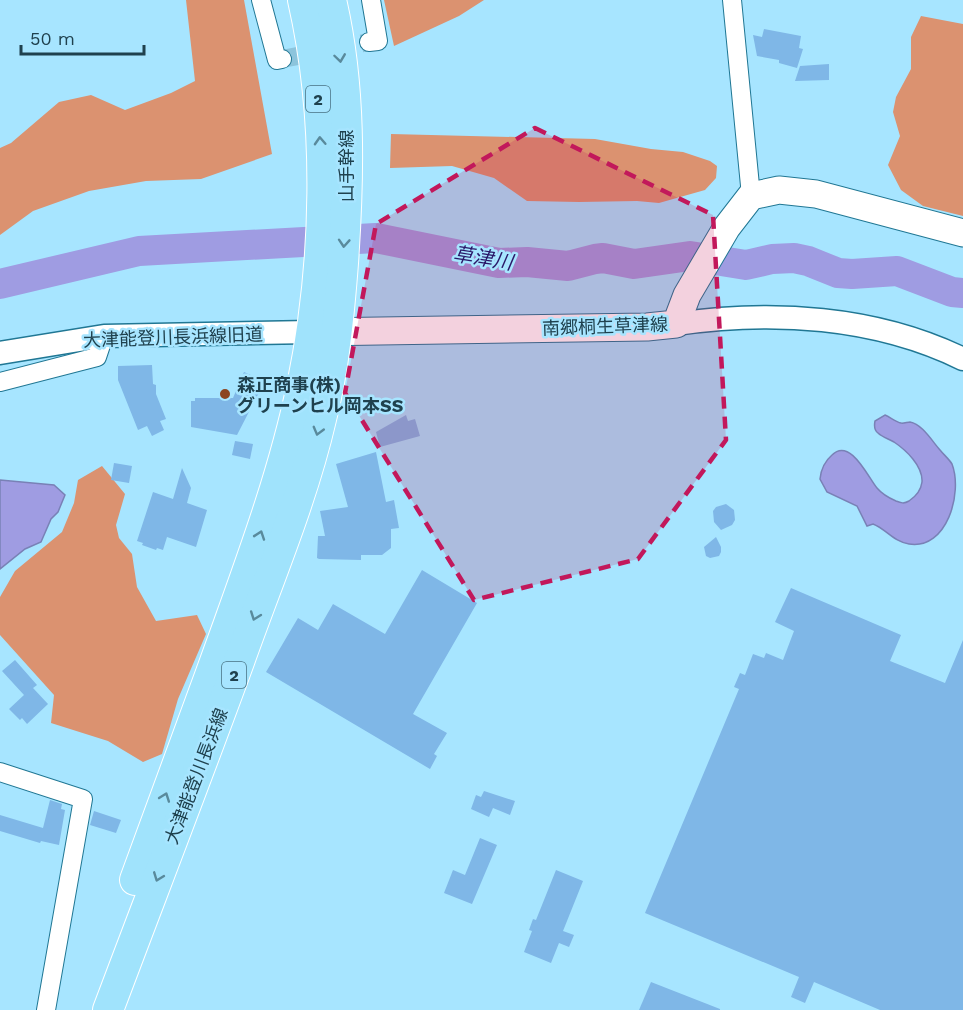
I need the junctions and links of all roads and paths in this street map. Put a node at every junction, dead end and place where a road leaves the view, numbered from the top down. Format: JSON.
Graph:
{"nodes":[{"id":1,"x":261,"y":0,"type":"edge"},
{"id":2,"x":287,"y":0,"type":"edge"},
{"id":3,"x":303,"y":0,"type":"edge"},
{"id":4,"x":331,"y":0,"type":"edge"},
{"id":5,"x":371,"y":0,"type":"edge"},
{"id":6,"x":732,"y":0,"type":"edge"},
{"id":7,"x":369,"y":42,"type":"dead end"},
{"id":8,"x":282,"y":59,"type":"dead end"},
{"id":9,"x":316,"y":86,"type":"junction"},
{"id":10,"x":751,"y":196,"type":"junction"},
{"id":11,"x":334,"y":200,"type":"junction"},
{"id":12,"x":963,"y":233,"type":"edge"},
{"id":13,"x":676,"y":324,"type":"junction"},
{"id":14,"x":324,"y":332,"type":"junction"},
{"id":15,"x":104,"y":336,"type":"junction"},
{"id":16,"x":0,"y":352,"type":"edge"},
{"id":17,"x":963,"y":359,"type":"edge"},
{"id":18,"x":0,"y":382,"type":"edge"},
{"id":19,"x":0,"y":772,"type":"edge"},
{"id":20,"x":46,"y":1010,"type":"edge"},
{"id":21,"x":87,"y":1010,"type":"edge"},
{"id":22,"x":108,"y":1010,"type":"edge"}],
"edges":[{"from":1,"to":8,"type":"street"},
{"from":2,"to":9,"type":"main road"},
{"from":3,"to":9,"type":"main road","name":"山手幹線","number":"2"},
{"from":4,"to":11,"type":"main road","name":"山手幹線","number":"2","one_way":true},
{"from":5,"to":7,"type":"street"},
{"from":6,"to":10,"type":"street"},
{"from":11,"to":9,"type":"main road","name":"山手幹線","number":"2","one_way":true},
{"from":10,"to":12,"type":"main road"},
{"from":10,"to":13,"type":"main road","name":"南郷桐生草津線"},
{"from":11,"to":14,"type":"main road","name":"山手幹線","number":"2"},
{"from":13,"to":14,"type":"main road","name":"南郷桐生草津線"},
{"from":13,"to":17,"type":"street"},
{"from":14,"to":15,"type":"street","name":"大津能登川長浜線旧道"},
{"from":21,"to":14,"type":"main road","name":"大津能登川長浜線","number":"2","one_way":true},
{"from":14,"to":22,"type":"main road","name":"大津能登川長浜線","number":"2","one_way":true},
{"from":15,"to":16,"type":"street","name":"大津能登川長浜線旧道"},
{"from":15,"to":18,"type":"street"},
{"from":19,"to":20,"type":"street"}]}
